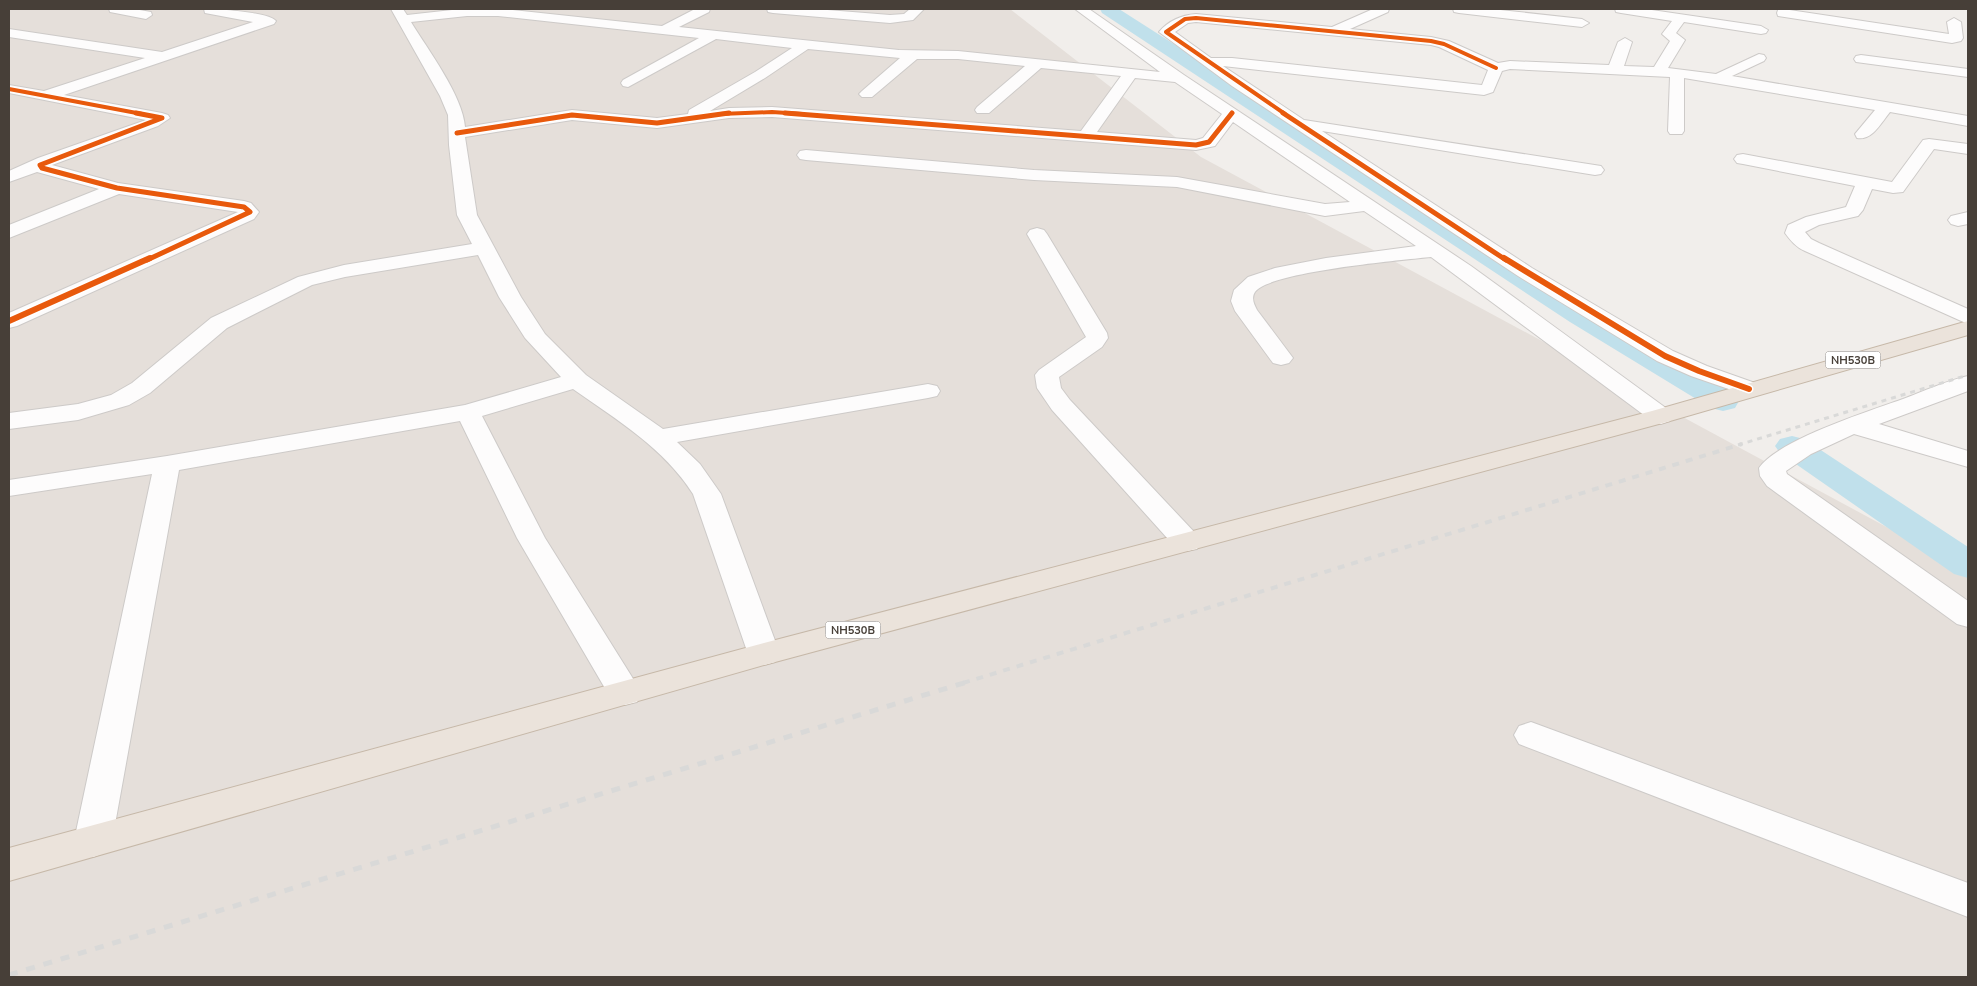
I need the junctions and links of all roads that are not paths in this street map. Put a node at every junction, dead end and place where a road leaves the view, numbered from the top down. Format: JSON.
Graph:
{"nodes":[{"id":1,"x":115,"y":9,"type":"edge"},
{"id":2,"x":581,"y":9,"type":"edge"},
{"id":3,"x":704,"y":9,"type":"edge"},
{"id":4,"x":773,"y":9,"type":"edge"},
{"id":5,"x":918,"y":9,"type":"edge"},
{"id":6,"x":1081,"y":9,"type":"edge"},
{"id":7,"x":1383,"y":9,"type":"edge"},
{"id":8,"x":1459,"y":9,"type":"edge"},
{"id":9,"x":1621,"y":9,"type":"edge"},
{"id":10,"x":210,"y":10,"type":"dead end"},
{"id":11,"x":814,"y":10,"type":"edge"},
{"id":12,"x":400,"y":14,"type":"edge"},
{"id":13,"x":1208,"y":14,"type":"edge"},
{"id":14,"x":1783,"y":14,"type":"dead end"},
{"id":15,"x":146,"y":15,"type":"dead end"},
{"id":16,"x":1680,"y":17,"type":"junction"},
{"id":17,"x":563,"y":19,"type":"junction"},
{"id":18,"x":1938,"y":20,"type":"dead end"},
{"id":19,"x":1954,"y":22,"type":"junction"},
{"id":20,"x":1582,"y":23,"type":"dead end"},
{"id":21,"x":1968,"y":24,"type":"edge"},
{"id":22,"x":664,"y":30,"type":"junction"},
{"id":23,"x":1761,"y":30,"type":"dead end"},
{"id":24,"x":1335,"y":31,"type":"junction"},
{"id":25,"x":9,"y":33,"type":"edge"},
{"id":26,"x":714,"y":35,"type":"junction"},
{"id":27,"x":1625,"y":42,"type":"dead end"},
{"id":28,"x":805,"y":45,"type":"junction"},
{"id":29,"x":914,"y":54,"type":"junction"},
{"id":30,"x":164,"y":57,"type":"junction"},
{"id":31,"x":1759,"y":58,"type":"dead end"},
{"id":32,"x":1861,"y":59,"type":"dead end"},
{"id":33,"x":1207,"y":62,"type":"junction"},
{"id":34,"x":1037,"y":64,"type":"junction"},
{"id":35,"x":1496,"y":68,"type":"junction"},
{"id":36,"x":1615,"y":70,"type":"junction"},
{"id":37,"x":1658,"y":72,"type":"junction"},
{"id":38,"x":1131,"y":73,"type":"junction"},
{"id":39,"x":1677,"y":73,"type":"junction"},
{"id":40,"x":1968,"y":74,"type":"edge"},
{"id":41,"x":1179,"y":78,"type":"junction"},
{"id":42,"x":1720,"y":78,"type":"junction"},
{"id":43,"x":628,"y":83,"type":"dead end"},
{"id":44,"x":9,"y":90,"type":"edge"},
{"id":45,"x":868,"y":94,"type":"dead end"},
{"id":46,"x":47,"y":95,"type":"junction"},
{"id":47,"x":1886,"y":106,"type":"junction"},
{"id":48,"x":983,"y":110,"type":"dead end"},
{"id":49,"x":1232,"y":113,"type":"junction"},
{"id":50,"x":682,"y":120,"type":"junction"},
{"id":51,"x":1968,"y":122,"type":"edge"},
{"id":52,"x":1299,"y":123,"type":"junction"},
{"id":53,"x":1676,"y":131,"type":"dead end"},
{"id":54,"x":457,"y":133,"type":"junction"},
{"id":55,"x":1863,"y":134,"type":"dead end"},
{"id":56,"x":1086,"y":136,"type":"junction"},
{"id":57,"x":1968,"y":149,"type":"edge"},
{"id":58,"x":806,"y":155,"type":"dead end"},
{"id":59,"x":1743,"y":159,"type":"dead end"},
{"id":60,"x":40,"y":165,"type":"junction"},
{"id":61,"x":1596,"y":170,"type":"dead end"},
{"id":62,"x":9,"y":177,"type":"edge"},
{"id":63,"x":1865,"y":184,"type":"junction"},
{"id":64,"x":116,"y":188,"type":"junction"},
{"id":65,"x":1370,"y":205,"type":"junction"},
{"id":66,"x":9,"y":232,"type":"edge"},
{"id":67,"x":1037,"y":234,"type":"dead end"},
{"id":68,"x":484,"y":248,"type":"junction"},
{"id":69,"x":1435,"y":250,"type":"junction"},
{"id":70,"x":1968,"y":317,"type":"edge"},
{"id":71,"x":9,"y":321,"type":"edge"},
{"id":72,"x":1968,"y":328,"type":"edge"},
{"id":73,"x":1281,"y":358,"type":"dead end"},
{"id":74,"x":577,"y":380,"type":"junction"},
{"id":75,"x":1968,"y":383,"type":"edge"},
{"id":76,"x":1743,"y":391,"type":"junction"},
{"id":77,"x":928,"y":392,"type":"dead end"},
{"id":78,"x":468,"y":412,"type":"junction"},
{"id":79,"x":1661,"y":416,"type":"junction"},
{"id":80,"x":9,"y":421,"type":"edge"},
{"id":81,"x":1850,"y":426,"type":"junction"},
{"id":82,"x":658,"y":438,"type":"junction"},
{"id":83,"x":1968,"y":459,"type":"edge"},
{"id":84,"x":167,"y":464,"type":"junction"},
{"id":85,"x":9,"y":488,"type":"edge"},
{"id":86,"x":1187,"y":542,"type":"junction"},
{"id":87,"x":1968,"y":616,"type":"edge"},
{"id":88,"x":764,"y":654,"type":"junction"},
{"id":89,"x":626,"y":693,"type":"junction"},
{"id":90,"x":1531,"y":735,"type":"dead end"},
{"id":91,"x":93,"y":842,"type":"junction"},
{"id":92,"x":9,"y":865,"type":"edge"},
{"id":93,"x":1968,"y":900,"type":"edge"}],
"edges":[{"from":1,"to":15,"type":"street"},
{"from":2,"to":17,"type":"street"},
{"from":3,"to":22,"type":"street"},
{"from":4,"to":11,"type":"street"},
{"from":5,"to":11,"type":"street"},
{"from":6,"to":41,"type":"street"},
{"from":7,"to":24,"type":"street"},
{"from":8,"to":20,"type":"street"},
{"from":9,"to":16,"type":"street"},
{"from":10,"to":30,"type":"street"},
{"from":12,"to":17,"type":"street"},
{"from":12,"to":54,"type":"street"},
{"from":13,"to":24,"type":"street"},
{"from":13,"to":33,"type":"street"},
{"from":14,"to":19,"type":"street"},
{"from":16,"to":23,"type":"street"},
{"from":16,"to":37,"type":"street"},
{"from":17,"to":22,"type":"street"},
{"from":18,"to":19,"type":"street"},
{"from":19,"to":21,"type":"street"},
{"from":22,"to":26,"type":"street"},
{"from":24,"to":35,"type":"street"},
{"from":25,"to":30,"type":"street"},
{"from":26,"to":28,"type":"street"},
{"from":26,"to":43,"type":"street"},
{"from":27,"to":36,"type":"street"},
{"from":28,"to":29,"type":"street"},
{"from":28,"to":50,"type":"street"},
{"from":29,"to":34,"type":"street"},
{"from":29,"to":45,"type":"street"},
{"from":30,"to":46,"type":"street"},
{"from":31,"to":42,"type":"street"},
{"from":32,"to":40,"type":"street"},
{"from":33,"to":35,"type":"street"},
{"from":33,"to":52,"type":"street"},
{"from":34,"to":38,"type":"street"},
{"from":34,"to":48,"type":"street"},
{"from":35,"to":36,"type":"street"},
{"from":36,"to":37,"type":"street"},
{"from":37,"to":39,"type":"street"},
{"from":38,"to":41,"type":"street"},
{"from":38,"to":56,"type":"street"},
{"from":39,"to":42,"type":"street"},
{"from":39,"to":53,"type":"street"},
{"from":41,"to":49,"type":"street"},
{"from":42,"to":47,"type":"street"},
{"from":44,"to":46,"type":"street"},
{"from":46,"to":60,"type":"street"},
{"from":47,"to":51,"type":"street"},
{"from":47,"to":55,"type":"street"},
{"from":49,"to":56,"type":"street"},
{"from":49,"to":65,"type":"street"},
{"from":50,"to":54,"type":"street"},
{"from":50,"to":56,"type":"street"},
{"from":52,"to":61,"type":"street"},
{"from":52,"to":76,"type":"street"},
{"from":54,"to":68,"type":"street"},
{"from":57,"to":63,"type":"street"},
{"from":58,"to":65,"type":"street"},
{"from":59,"to":63,"type":"street"},
{"from":60,"to":62,"type":"street"},
{"from":60,"to":64,"type":"street"},
{"from":63,"to":70,"type":"street"},
{"from":64,"to":66,"type":"street"},
{"from":64,"to":71,"type":"street"},
{"from":65,"to":69,"type":"street"},
{"from":67,"to":86,"type":"street"},
{"from":68,"to":74,"type":"street"},
{"from":68,"to":80,"type":"street"},
{"from":69,"to":73,"type":"street"},
{"from":69,"to":79,"type":"street"},
{"from":72,"to":76,"type":"highway","number":"NH530B"},
{"from":74,"to":78,"type":"street"},
{"from":74,"to":82,"type":"street"},
{"from":75,"to":81,"type":"street"},
{"from":76,"to":79,"type":"highway","number":"NH530B"},
{"from":77,"to":82,"type":"street"},
{"from":78,"to":84,"type":"street"},
{"from":78,"to":89,"type":"street"},
{"from":79,"to":86,"type":"highway","number":"NH530B"},
{"from":81,"to":83,"type":"street"},
{"from":81,"to":87,"type":"street"},
{"from":82,"to":88,"type":"street"},
{"from":84,"to":85,"type":"street"},
{"from":84,"to":91,"type":"street"},
{"from":86,"to":88,"type":"highway","number":"NH530B"},
{"from":88,"to":89,"type":"highway","number":"NH530B"},
{"from":89,"to":91,"type":"highway","number":"NH530B"},
{"from":90,"to":93,"type":"street"},
{"from":91,"to":92,"type":"highway","number":"NH530B"}]}
